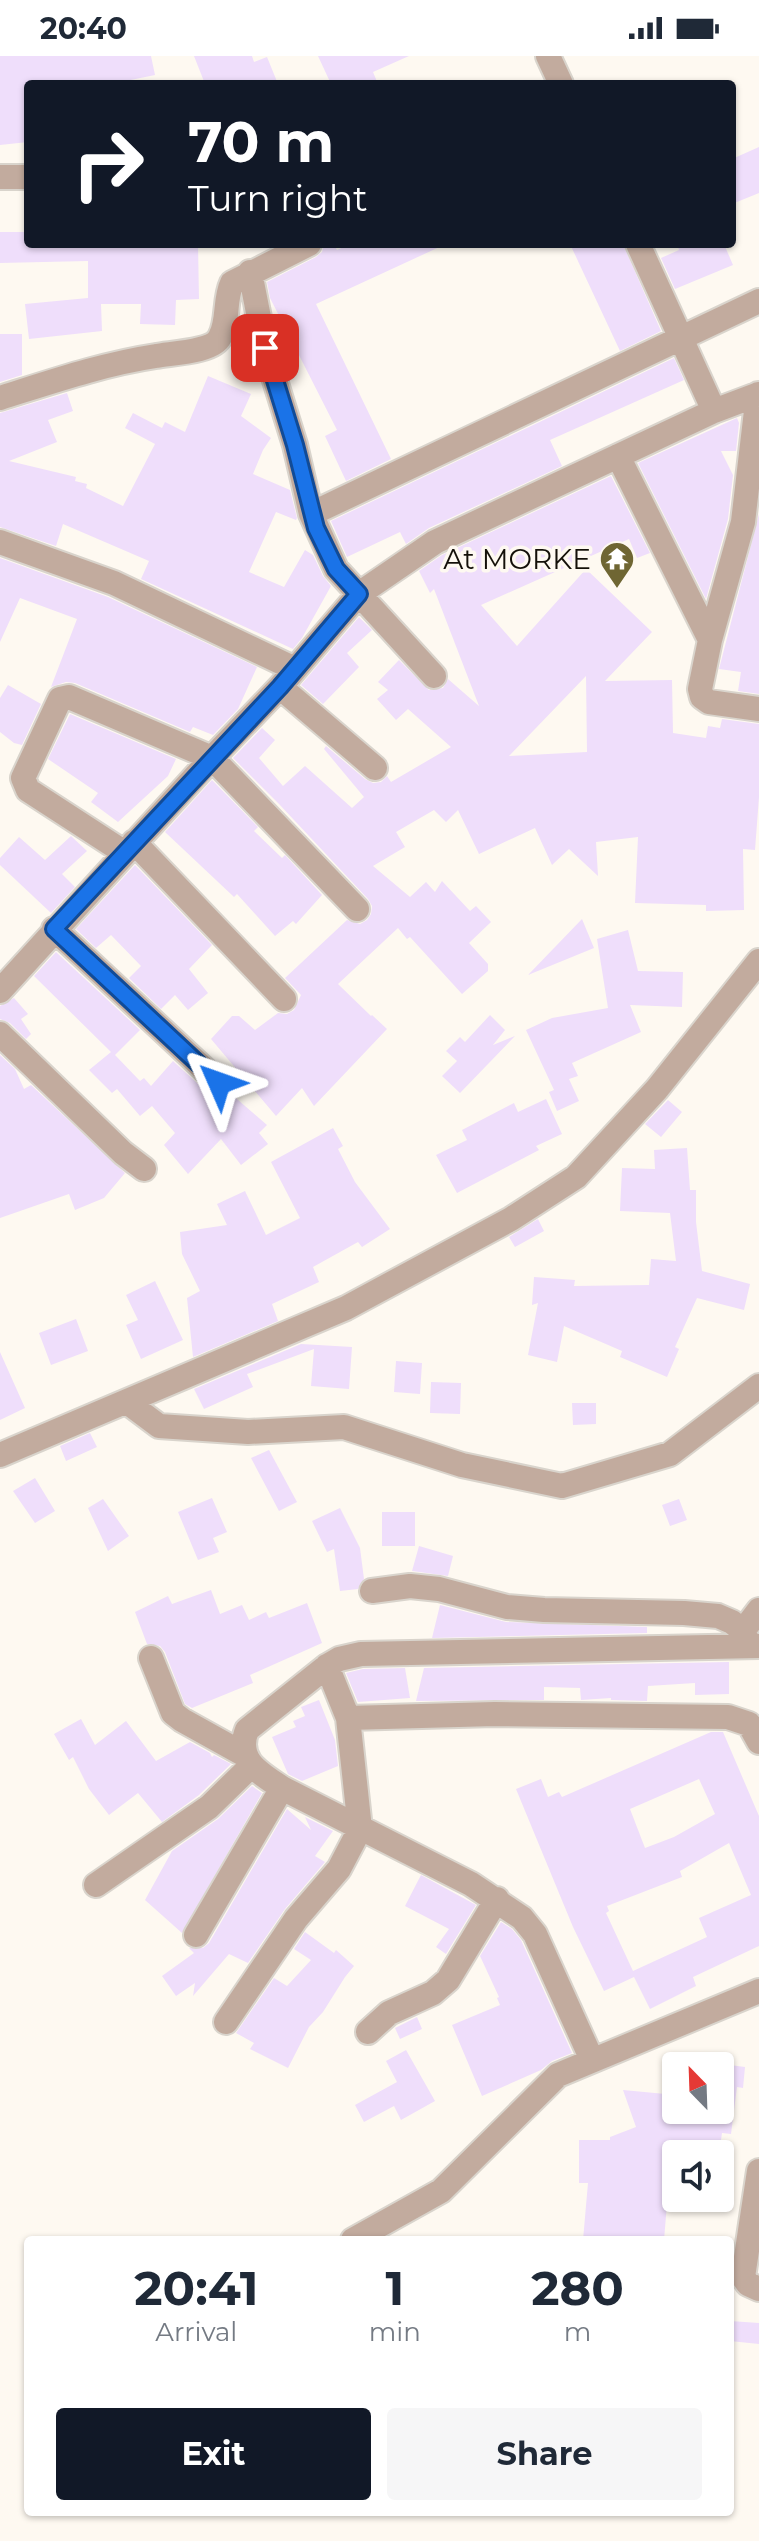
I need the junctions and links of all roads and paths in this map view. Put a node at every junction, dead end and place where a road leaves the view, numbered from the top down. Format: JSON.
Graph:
{"nodes":[{"id":1,"x":548,"y":56,"type":"edge"},
{"id":2,"x":559,"y":80,"type":"edge"},
{"id":3,"x":0,"y":177,"type":"edge"},
{"id":4,"x":24,"y":177,"type":"edge"},
{"id":5,"x":292,"y":248,"type":"edge"},
{"id":6,"x":640,"y":248,"type":"edge"},
{"id":7,"x":250,"y":272,"type":"junction"},
{"id":8,"x":759,"y":301,"type":"edge"},
{"id":9,"x":682,"y":339,"type":"junction"},
{"id":10,"x":759,"y":394,"type":"edge"},
{"id":11,"x":0,"y":398,"type":"edge"},
{"id":12,"x":714,"y":411,"type":"junction"},
{"id":13,"x":618,"y":456,"type":"junction"},
{"id":14,"x":311,"y":514,"type":"junction"},
{"id":15,"x":751,"y":523,"type":"edge"},
{"id":16,"x":0,"y":542,"type":"edge"},
{"id":17,"x":359,"y":594,"type":"junction"},
{"id":18,"x":710,"y":640,"type":"junction"},
{"id":19,"x":434,"y":676,"type":"dead end"},
{"id":20,"x":288,"y":678,"type":"junction"},
{"id":21,"x":759,"y":709,"type":"edge"},
{"id":22,"x":212,"y":758,"type":"junction"},
{"id":23,"x":375,"y":768,"type":"dead end"},
{"id":24,"x":130,"y":848,"type":"junction"},
{"id":25,"x":357,"y":909,"type":"dead end"},
{"id":26,"x":54,"y":929,"type":"junction"},
{"id":27,"x":759,"y":961,"type":"edge"},
{"id":28,"x":0,"y":991,"type":"edge"},
{"id":29,"x":284,"y":999,"type":"dead end"},
{"id":30,"x":0,"y":1034,"type":"edge"},
{"id":31,"x":219,"y":1083,"type":"dead end"},
{"id":32,"x":144,"y":1169,"type":"dead end"},
{"id":33,"x":759,"y":1386,"type":"edge"},
{"id":34,"x":127,"y":1402,"type":"junction"},
{"id":35,"x":0,"y":1455,"type":"edge"},
{"id":36,"x":372,"y":1591,"type":"dead end"},
{"id":37,"x":759,"y":1610,"type":"edge"},
{"id":38,"x":751,"y":1641,"type":"edge"},
{"id":39,"x":151,"y":1658,"type":"dead end"},
{"id":40,"x":327,"y":1666,"type":"junction"},
{"id":41,"x":348,"y":1718,"type":"junction"},
{"id":42,"x":759,"y":1742,"type":"edge"},
{"id":43,"x":248,"y":1760,"type":"junction"},
{"id":44,"x":282,"y":1788,"type":"junction"},
{"id":45,"x":360,"y":1829,"type":"junction"},
{"id":46,"x":96,"y":1885,"type":"dead end"},
{"id":47,"x":497,"y":1899,"type":"junction"},
{"id":48,"x":196,"y":1935,"type":"dead end"},
{"id":49,"x":759,"y":1991,"type":"edge"},
{"id":50,"x":226,"y":2022,"type":"dead end"},
{"id":51,"x":368,"y":2032,"type":"dead end"},
{"id":52,"x":592,"y":2060,"type":"junction"},
{"id":53,"x":759,"y":2171,"type":"edge"},
{"id":54,"x":360,"y":2236,"type":"edge"},
{"id":55,"x":759,"y":2289,"type":"edge"}],
"edges":[{"from":1,"to":2,"type":"street"},
{"from":3,"to":4,"type":"street"},
{"from":5,"to":7,"type":"street"},
{"from":6,"to":9,"type":"street"},
{"from":7,"to":11,"type":"street"},
{"from":7,"to":14,"type":"street"},
{"from":8,"to":9,"type":"street"},
{"from":9,"to":12,"type":"street"},
{"from":9,"to":14,"type":"street"},
{"from":10,"to":12,"type":"street"},
{"from":10,"to":15,"type":"street"},
{"from":12,"to":13,"type":"street"},
{"from":13,"to":17,"type":"street"},
{"from":13,"to":18,"type":"street"},
{"from":14,"to":17,"type":"street"},
{"from":15,"to":18,"type":"street"},
{"from":16,"to":20,"type":"street"},
{"from":17,"to":19,"type":"street"},
{"from":17,"to":20,"type":"street"},
{"from":18,"to":21,"type":"street"},
{"from":20,"to":22,"type":"street"},
{"from":20,"to":23,"type":"street"},
{"from":22,"to":24,"type":"street"},
{"from":22,"to":24,"type":"street"},
{"from":22,"to":25,"type":"street"},
{"from":24,"to":26,"type":"street"},
{"from":24,"to":29,"type":"street"},
{"from":26,"to":28,"type":"street"},
{"from":26,"to":31,"type":"street"},
{"from":27,"to":34,"type":"street"},
{"from":30,"to":32,"type":"street"},
{"from":33,"to":34,"type":"street"},
{"from":34,"to":35,"type":"street"},
{"from":36,"to":38,"type":"street"},
{"from":37,"to":38,"type":"street"},
{"from":38,"to":40,"type":"street"},
{"from":39,"to":43,"type":"street"},
{"from":40,"to":41,"type":"street"},
{"from":40,"to":43,"type":"street"},
{"from":41,"to":42,"type":"street"},
{"from":41,"to":45,"type":"street"},
{"from":43,"to":44,"type":"street"},
{"from":43,"to":46,"type":"street"},
{"from":44,"to":45,"type":"street"},
{"from":44,"to":48,"type":"street"},
{"from":45,"to":47,"type":"street"},
{"from":45,"to":50,"type":"street"},
{"from":47,"to":51,"type":"street"},
{"from":47,"to":52,"type":"street"},
{"from":49,"to":52,"type":"street"},
{"from":52,"to":54,"type":"street"},
{"from":53,"to":55,"type":"street"}]}
